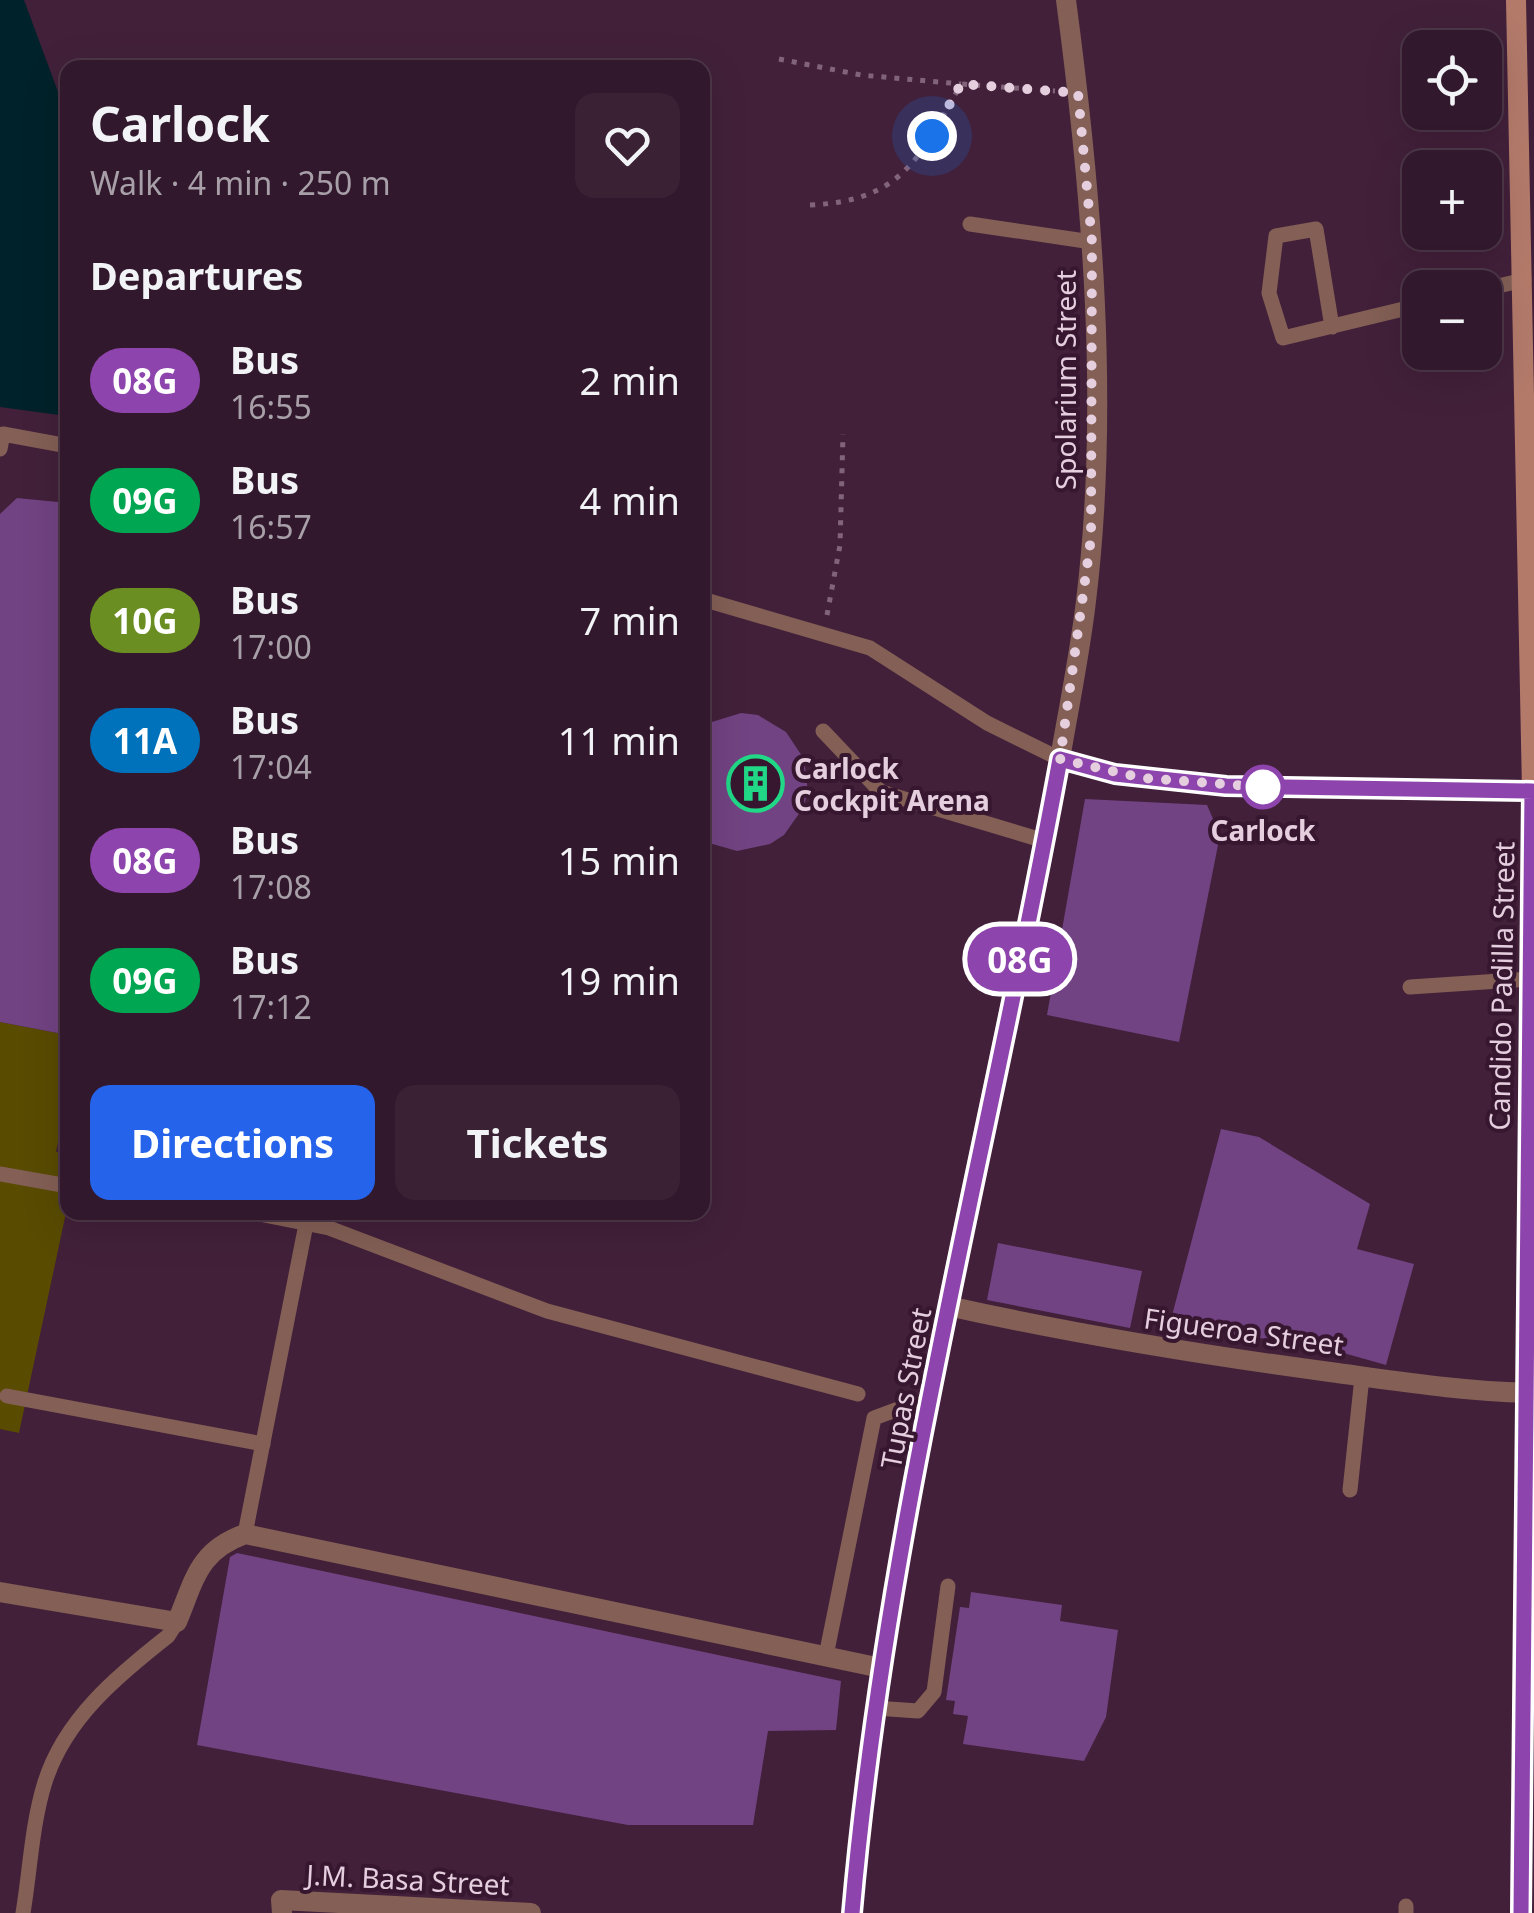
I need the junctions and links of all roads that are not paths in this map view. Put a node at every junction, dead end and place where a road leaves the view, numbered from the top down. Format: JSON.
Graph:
{"nodes":[{"id":1,"x":1066,"y":0,"type":"edge"},
{"id":2,"x":1516,"y":0,"type":"edge"},
{"id":3,"x":1528,"y":203,"type":"edge"},
{"id":4,"x":970,"y":224,"type":"dead end"},
{"id":5,"x":1092,"y":242,"type":"junction"},
{"id":6,"x":1524,"y":280,"type":"junction"},
{"id":7,"x":1502,"y":285,"type":"edge"},
{"id":8,"x":1402,"y":309,"type":"edge"},
{"id":9,"x":1332,"y":326,"type":"junction"},
{"id":10,"x":1530,"y":413,"type":"edge"},
{"id":11,"x":1,"y":439,"type":"edge"},
{"id":12,"x":60,"y":445,"type":"edge"},
{"id":13,"x":1531,"y":467,"type":"edge"},
{"id":14,"x":710,"y":601,"type":"edge"},
{"id":15,"x":823,"y":731,"type":"dead end"},
{"id":16,"x":1060,"y":759,"type":"junction"},
{"id":17,"x":1533,"y":791,"type":"edge"},
{"id":18,"x":1045,"y":841,"type":"junction"},
{"id":19,"x":1529,"y":979,"type":"junction"},
{"id":20,"x":1410,"y":987,"type":"dead end"},
{"id":21,"x":0,"y":1174,"type":"edge"},
{"id":22,"x":60,"y":1185,"type":"edge"},
{"id":23,"x":306,"y":1220,"type":"edge"},
{"id":24,"x":315,"y":1220,"type":"edge"},
{"id":25,"x":1530,"y":1251,"type":"edge"},
{"id":26,"x":948,"y":1306,"type":"junction"},
{"id":27,"x":1362,"y":1377,"type":"junction"},
{"id":28,"x":1529,"y":1392,"type":"edge"},
{"id":29,"x":858,"y":1394,"type":"dead end"},
{"id":30,"x":6,"y":1396,"type":"dead end"},
{"id":31,"x":930,"y":1402,"type":"junction"},
{"id":32,"x":263,"y":1444,"type":"junction"},
{"id":33,"x":1350,"y":1490,"type":"dead end"},
{"id":34,"x":245,"y":1534,"type":"junction"},
{"id":35,"x":948,"y":1586,"type":"dead end"},
{"id":36,"x":0,"y":1592,"type":"edge"},
{"id":37,"x":177,"y":1622,"type":"junction"},
{"id":38,"x":826,"y":1656,"type":"junction"},
{"id":39,"x":881,"y":1668,"type":"junction"},
{"id":40,"x":875,"y":1708,"type":"junction"},
{"id":41,"x":281,"y":1906,"type":"edge"},
{"id":42,"x":23,"y":1913,"type":"edge"},
{"id":43,"x":531,"y":1913,"type":"edge"},
{"id":44,"x":852,"y":1913,"type":"edge"},
{"id":45,"x":1521,"y":1913,"type":"edge"}],
"edges":[{"from":1,"to":5,"type":"street","name":"Spolarium Street"},
{"from":2,"to":3,"type":"main road","name":"Candido Padilla Street"},
{"from":3,"to":6,"type":"main road","name":"Candido Padilla Street"},
{"from":4,"to":5,"type":"lane"},
{"from":5,"to":16,"type":"street","name":"Spolarium Street"},
{"from":6,"to":7,"type":"lane"},
{"from":6,"to":10,"type":"main road","name":"Candido Padilla Street"},
{"from":8,"to":9,"type":"lane"},
{"from":9,"to":9,"type":"lane"},
{"from":10,"to":13,"type":"main road","name":"Candido Padilla Street"},
{"from":11,"to":12,"type":"lane"},
{"from":13,"to":17,"type":"main road","name":"Candido Padilla Street"},
{"from":14,"to":16,"type":"lane"},
{"from":15,"to":18,"type":"lane"},
{"from":16,"to":17,"type":"street"},
{"from":16,"to":18,"type":"street","name":"Tupas Street"},
{"from":17,"to":19,"type":"main road","name":"Candido Padilla Street"},
{"from":18,"to":26,"type":"street","name":"Tupas Street"},
{"from":19,"to":20,"type":"lane"},
{"from":19,"to":25,"type":"main road","name":"Candido Padilla Street"},
{"from":21,"to":22,"type":"lane"},
{"from":23,"to":32,"type":"lane"},
{"from":24,"to":29,"type":"lane"},
{"from":25,"to":28,"type":"main road","name":"Candido Padilla Street"},
{"from":26,"to":27,"type":"street","name":"Figueroa Street"},
{"from":26,"to":31,"type":"street","name":"Tupas Street"},
{"from":27,"to":28,"type":"street","name":"Figueroa Street"},
{"from":27,"to":33,"type":"lane"},
{"from":28,"to":45,"type":"main road","name":"Candido Padilla Street"},
{"from":30,"to":32,"type":"lane"},
{"from":31,"to":38,"type":"lane"},
{"from":31,"to":39,"type":"street","name":"Tupas Street"},
{"from":32,"to":34,"type":"lane"},
{"from":34,"to":37,"type":"street"},
{"from":34,"to":38,"type":"street"},
{"from":35,"to":40,"type":"lane"},
{"from":36,"to":37,"type":"street"},
{"from":37,"to":42,"type":"lane"},
{"from":38,"to":39,"type":"street"},
{"from":39,"to":40,"type":"street","name":"Tupas Street"},
{"from":40,"to":44,"type":"street","name":"Tupas Street"},
{"from":41,"to":43,"type":"street","name":"J.M. Basa Street"}]}
